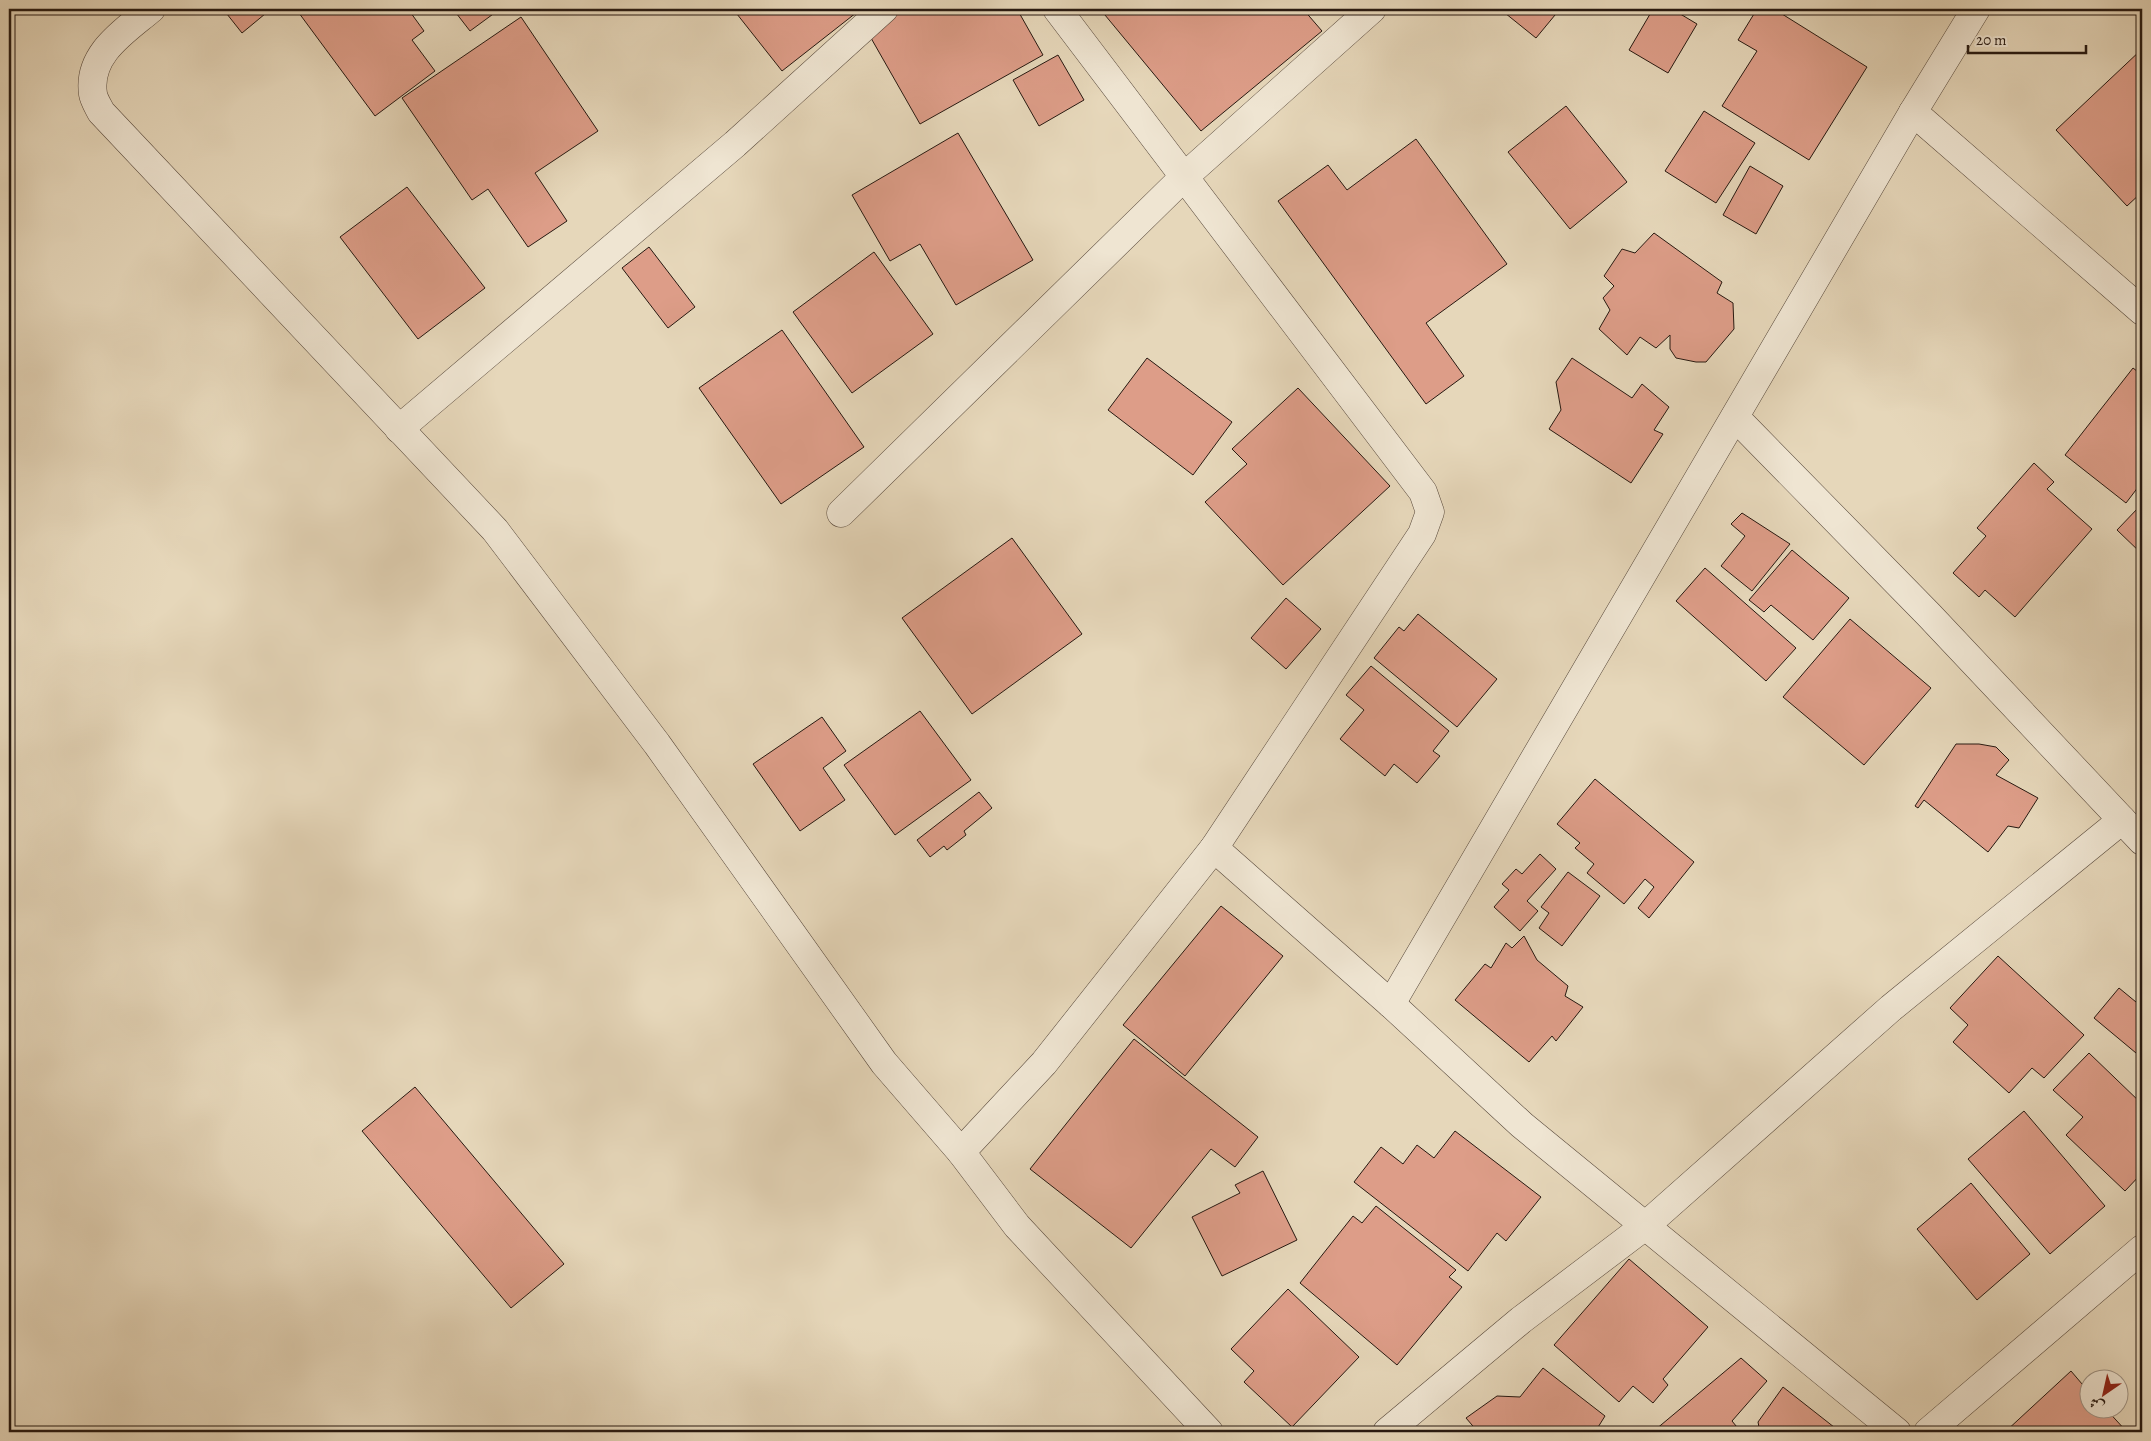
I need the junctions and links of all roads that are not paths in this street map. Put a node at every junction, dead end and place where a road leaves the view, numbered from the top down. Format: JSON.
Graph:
{"nodes":[{"id":1,"x":151,"y":9,"type":"edge"},
{"id":2,"x":884,"y":9,"type":"edge"},
{"id":3,"x":1372,"y":9,"type":"edge"},
{"id":4,"x":1976,"y":9,"type":"edge"},
{"id":5,"x":1064,"y":12,"type":"edge"},
{"id":6,"x":1913,"y":112,"type":"junction"},
{"id":7,"x":1184,"y":177,"type":"junction"},
{"id":8,"x":2142,"y":311,"type":"edge"},
{"id":9,"x":1735,"y":417,"type":"junction"},
{"id":10,"x":399,"y":429,"type":"junction"},
{"id":11,"x":841,"y":513,"type":"dead end"},
{"id":12,"x":2122,"y":820,"type":"junction"},
{"id":13,"x":2142,"y":841,"type":"edge"},
{"id":14,"x":1214,"y":848,"type":"junction"},
{"id":15,"x":1391,"y":1004,"type":"junction"},
{"id":16,"x":960,"y":1152,"type":"junction"},
{"id":17,"x":1645,"y":1226,"type":"junction"},
{"id":18,"x":2142,"y":1249,"type":"edge"},
{"id":19,"x":1209,"y":1432,"type":"edge"},
{"id":20,"x":1387,"y":1432,"type":"edge"},
{"id":21,"x":1897,"y":1432,"type":"edge"},
{"id":22,"x":1928,"y":1432,"type":"edge"}],
"edges":[{"from":1,"to":10,"type":"street"},
{"from":2,"to":10,"type":"street"},
{"from":3,"to":7,"type":"street"},
{"from":4,"to":6,"type":"street"},
{"from":5,"to":7,"type":"street"},
{"from":6,"to":8,"type":"street"},
{"from":6,"to":9,"type":"street"},
{"from":7,"to":11,"type":"street"},
{"from":7,"to":14,"type":"street"},
{"from":9,"to":12,"type":"street"},
{"from":9,"to":15,"type":"street"},
{"from":10,"to":16,"type":"street"},
{"from":12,"to":13,"type":"street"},
{"from":12,"to":17,"type":"street"},
{"from":14,"to":15,"type":"street"},
{"from":14,"to":16,"type":"street"},
{"from":15,"to":17,"type":"street"},
{"from":16,"to":19,"type":"street"},
{"from":17,"to":20,"type":"street"},
{"from":17,"to":21,"type":"street"},
{"from":18,"to":22,"type":"street"}]}
